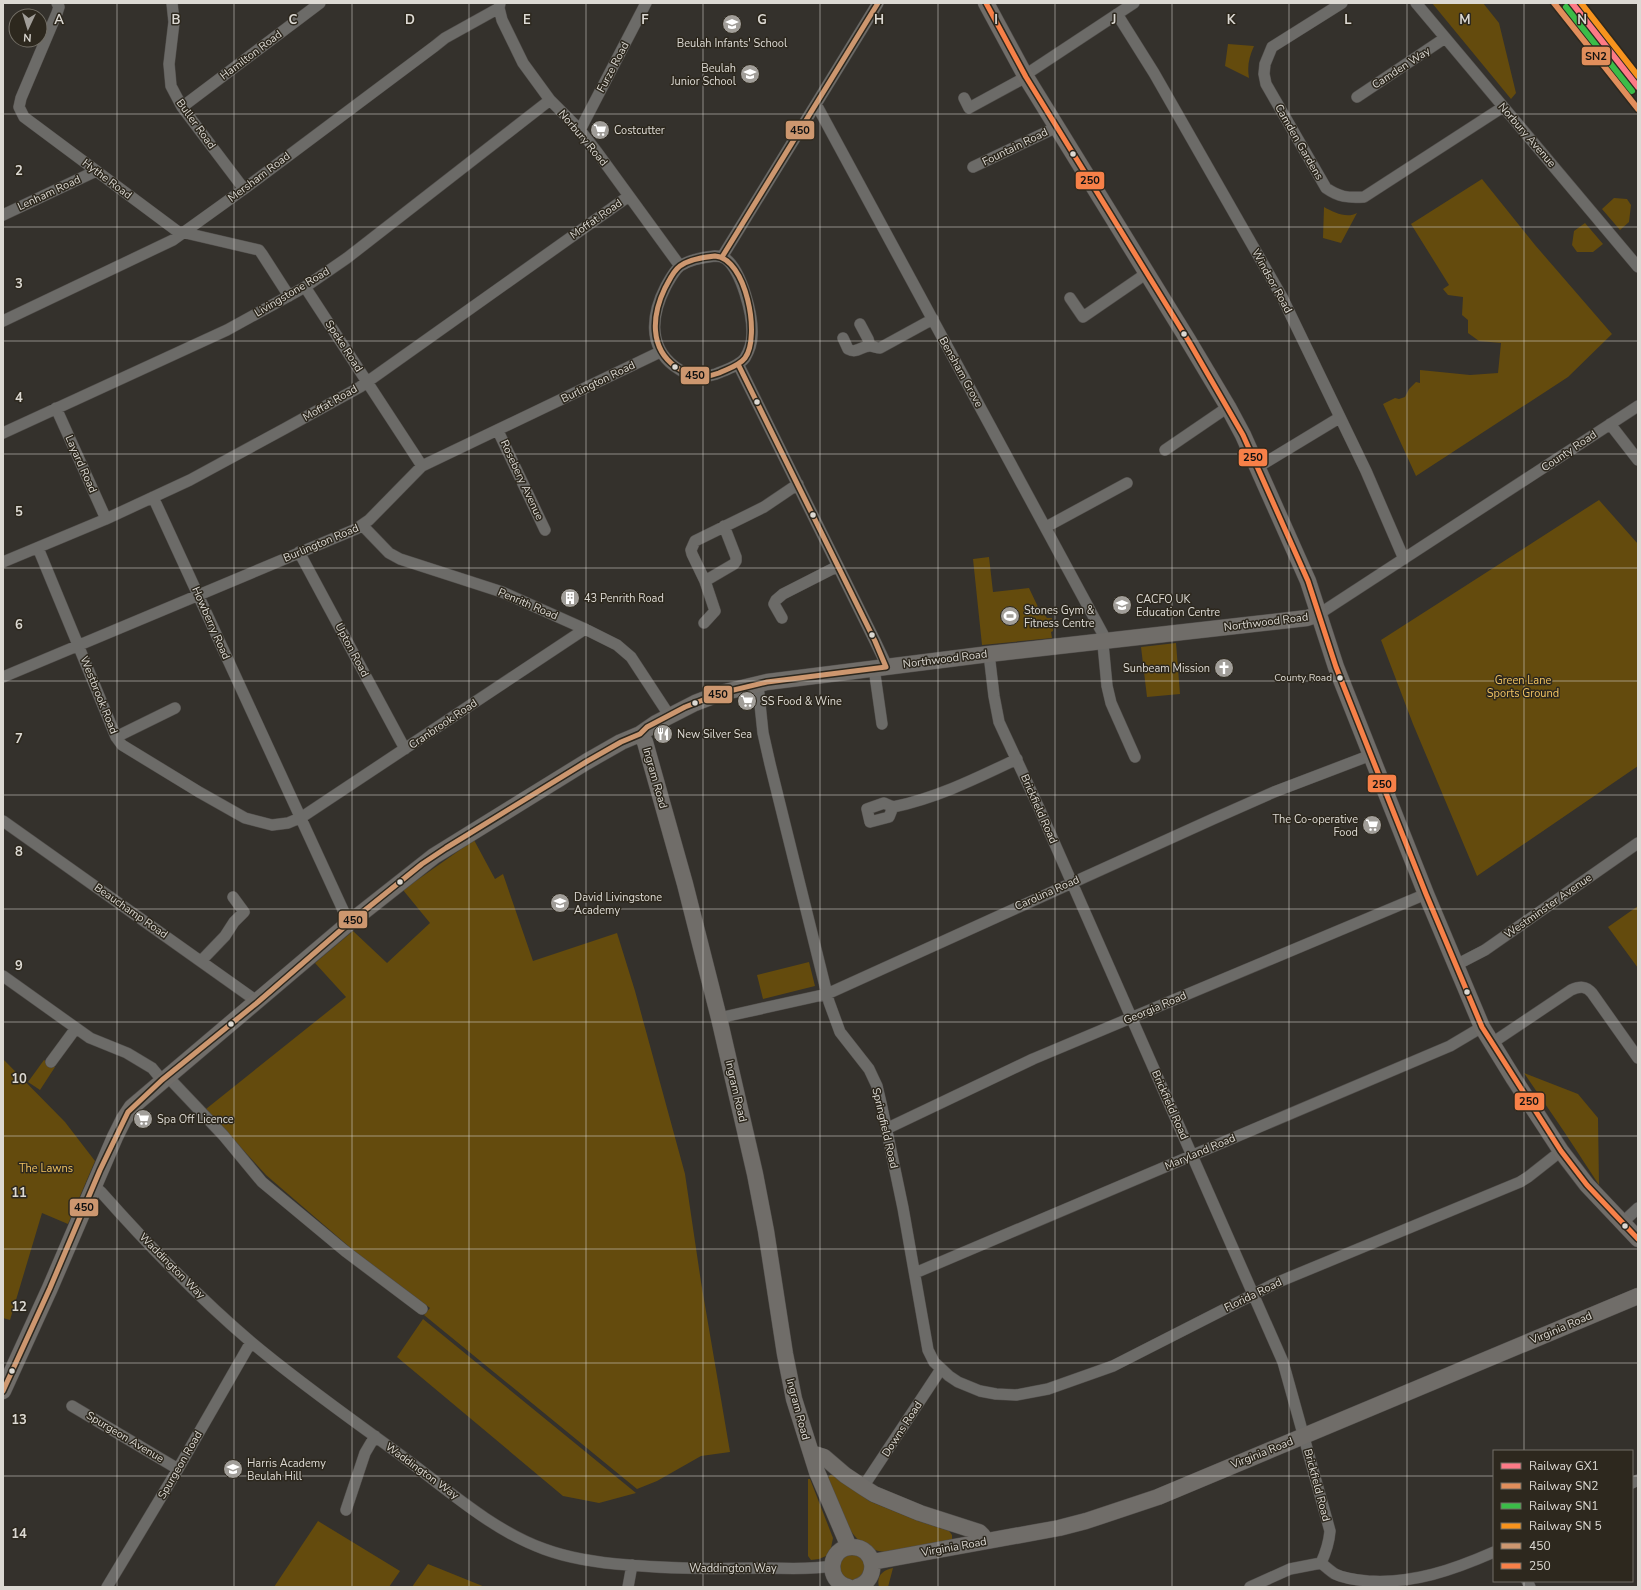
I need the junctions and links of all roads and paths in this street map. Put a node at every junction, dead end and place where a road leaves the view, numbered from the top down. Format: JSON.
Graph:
{"nodes":[{"id":1,"x":57,"y":3,"type":"edge"},
{"id":2,"x":172,"y":3,"type":"edge"},
{"id":3,"x":320,"y":3,"type":"edge"},
{"id":4,"x":646,"y":3,"type":"edge"},
{"id":5,"x":878,"y":3,"type":"edge"},
{"id":6,"x":986,"y":3,"type":"edge"},
{"id":7,"x":1134,"y":3,"type":"edge"},
{"id":8,"x":1342,"y":3,"type":"edge"},
{"id":9,"x":1416,"y":3,"type":"edge"},
{"id":10,"x":499,"y":6,"type":"edge"},
{"id":11,"x":1117,"y":14,"type":"junction"},
{"id":12,"x":1445,"y":38,"type":"junction"},
{"id":13,"x":1026,"y":76,"type":"junction"},
{"id":14,"x":1357,"y":97,"type":"dead end"},
{"id":15,"x":964,"y":98,"type":"dead end"},
{"id":16,"x":550,"y":100,"type":"junction"},
{"id":17,"x":816,"y":104,"type":"junction"},
{"id":18,"x":182,"y":107,"type":"junction"},
{"id":19,"x":1503,"y":107,"type":"junction"},
{"id":20,"x":1057,"y":127,"type":"junction"},
{"id":21,"x":580,"y":130,"type":"junction"},
{"id":22,"x":973,"y":167,"type":"dead end"},
{"id":23,"x":96,"y":172,"type":"junction"},
{"id":24,"x":244,"y":189,"type":"junction"},
{"id":25,"x":629,"y":196,"type":"junction"},
{"id":26,"x":3,"y":215,"type":"edge"},
{"id":27,"x":183,"y":233,"type":"junction"},
{"id":28,"x":722,"y":257,"type":"junction"},
{"id":29,"x":680,"y":266,"type":"junction"},
{"id":30,"x":1638,"y":267,"type":"edge"},
{"id":31,"x":1147,"y":273,"type":"junction"},
{"id":32,"x":305,"y":287,"type":"junction"},
{"id":33,"x":289,"y":296,"type":"junction"},
{"id":34,"x":1070,"y":298,"type":"dead end"},
{"id":35,"x":3,"y":320,"type":"edge"},
{"id":36,"x":933,"y":320,"type":"junction"},
{"id":37,"x":860,"y":324,"type":"dead end"},
{"id":38,"x":843,"y":338,"type":"dead end"},
{"id":39,"x":870,"y":346,"type":"junction"},
{"id":40,"x":660,"y":352,"type":"junction"},
{"id":41,"x":738,"y":364,"type":"junction"},
{"id":42,"x":366,"y":382,"type":"junction"},
{"id":43,"x":1228,"y":406,"type":"junction"},
{"id":44,"x":1638,"y":406,"type":"edge"},
{"id":45,"x":56,"y":408,"type":"junction"},
{"id":46,"x":1339,"y":418,"type":"junction"},
{"id":47,"x":1610,"y":424,"type":"junction"},
{"id":48,"x":498,"y":431,"type":"junction"},
{"id":49,"x":3,"y":433,"type":"edge"},
{"id":50,"x":1165,"y":450,"type":"dead end"},
{"id":51,"x":1638,"y":460,"type":"edge"},
{"id":52,"x":422,"y":466,"type":"junction"},
{"id":53,"x":1258,"y":467,"type":"junction"},
{"id":54,"x":1127,"y":483,"type":"dead end"},
{"id":55,"x":798,"y":484,"type":"junction"},
{"id":56,"x":154,"y":497,"type":"junction"},
{"id":57,"x":106,"y":519,"type":"junction"},
{"id":58,"x":362,"y":525,"type":"junction"},
{"id":59,"x":724,"y":526,"type":"junction"},
{"id":60,"x":1046,"y":527,"type":"junction"},
{"id":61,"x":545,"y":530,"type":"dead end"},
{"id":62,"x":38,"y":548,"type":"junction"},
{"id":63,"x":299,"y":552,"type":"junction"},
{"id":64,"x":1404,"y":559,"type":"junction"},
{"id":65,"x":3,"y":562,"type":"edge"},
{"id":66,"x":838,"y":566,"type":"junction"},
{"id":67,"x":705,"y":581,"type":"junction"},
{"id":68,"x":199,"y":595,"type":"junction"},
{"id":69,"x":1319,"y":614,"type":"junction"},
{"id":70,"x":782,"y":618,"type":"dead end"},
{"id":71,"x":704,"y":623,"type":"dead end"},
{"id":72,"x":585,"y":629,"type":"junction"},
{"id":73,"x":1103,"y":640,"type":"junction"},
{"id":74,"x":79,"y":645,"type":"junction"},
{"id":75,"x":990,"y":654,"type":"junction"},
{"id":76,"x":880,"y":667,"type":"junction"},
{"id":77,"x":3,"y":677,"type":"edge"},
{"id":78,"x":758,"y":685,"type":"junction"},
{"id":79,"x":175,"y":708,"type":"dead end"},
{"id":80,"x":669,"y":715,"type":"junction"},
{"id":81,"x":882,"y":724,"type":"dead end"},
{"id":82,"x":640,"y":734,"type":"junction"},
{"id":83,"x":116,"y":737,"type":"junction"},
{"id":84,"x":405,"y":749,"type":"junction"},
{"id":85,"x":1371,"y":755,"type":"junction"},
{"id":86,"x":1135,"y":756,"type":"dead end"},
{"id":87,"x":1017,"y":759,"type":"junction"},
{"id":88,"x":893,"y":807,"type":"dead end"},
{"id":89,"x":300,"y":818,"type":"junction"},
{"id":90,"x":3,"y":821,"type":"edge"},
{"id":91,"x":1638,"y":843,"type":"edge"},
{"id":92,"x":1071,"y":882,"type":"junction"},
{"id":93,"x":1426,"y":894,"type":"junction"},
{"id":94,"x":234,"y":897,"type":"dead end"},
{"id":95,"x":349,"y":923,"type":"junction"},
{"id":96,"x":201,"y":961,"type":"junction"},
{"id":97,"x":1456,"y":965,"type":"junction"},
{"id":98,"x":3,"y":976,"type":"edge"},
{"id":99,"x":826,"y":994,"type":"junction"},
{"id":100,"x":258,"y":1002,"type":"junction"},
{"id":101,"x":719,"y":1018,"type":"junction"},
{"id":102,"x":1132,"y":1018,"type":"junction"},
{"id":103,"x":1482,"y":1027,"type":"junction"},
{"id":104,"x":76,"y":1028,"type":"junction"},
{"id":105,"x":1492,"y":1043,"type":"junction"},
{"id":106,"x":1638,"y":1058,"type":"edge"},
{"id":107,"x":51,"y":1062,"type":"dead end"},
{"id":108,"x":164,"y":1078,"type":"junction"},
{"id":109,"x":886,"y":1129,"type":"junction"},
{"id":110,"x":1561,"y":1151,"type":"junction"},
{"id":111,"x":1192,"y":1156,"type":"junction"},
{"id":112,"x":94,"y":1186,"type":"junction"},
{"id":113,"x":1638,"y":1208,"type":"edge"},
{"id":114,"x":1622,"y":1223,"type":"junction"},
{"id":115,"x":1638,"y":1239,"type":"edge"},
{"id":116,"x":915,"y":1273,"type":"junction"},
{"id":117,"x":1253,"y":1294,"type":"junction"},
{"id":118,"x":1638,"y":1296,"type":"edge"},
{"id":119,"x":422,"y":1310,"type":"dead end"},
{"id":120,"x":251,"y":1342,"type":"junction"},
{"id":121,"x":940,"y":1369,"type":"junction"},
{"id":122,"x":3,"y":1391,"type":"edge"},
{"id":123,"x":72,"y":1406,"type":"dead end"},
{"id":124,"x":375,"y":1436,"type":"junction"},
{"id":125,"x":1304,"y":1436,"type":"junction"},
{"id":126,"x":811,"y":1453,"type":"junction"},
{"id":127,"x":178,"y":1469,"type":"junction"},
{"id":128,"x":863,"y":1488,"type":"junction"},
{"id":129,"x":346,"y":1510,"type":"dead end"},
{"id":130,"x":984,"y":1541,"type":"junction"},
{"id":131,"x":849,"y":1547,"type":"junction"},
{"id":132,"x":1493,"y":1552,"type":"edge"},
{"id":133,"x":872,"y":1562,"type":"junction"},
{"id":134,"x":1321,"y":1563,"type":"junction"},
{"id":135,"x":632,"y":1565,"type":"junction"},
{"id":136,"x":832,"y":1566,"type":"junction"},
{"id":137,"x":862,"y":1586,"type":"edge"},
{"id":138,"x":107,"y":1587,"type":"edge"},
{"id":139,"x":628,"y":1587,"type":"edge"},
{"id":140,"x":846,"y":1587,"type":"edge"},
{"id":141,"x":1250,"y":1587,"type":"edge"}],
"edges":[{"from":1,"to":23,"type":"street","name":"Hythe Road"},
{"from":2,"to":18,"type":"street","name":"Buller Road"},
{"from":3,"to":18,"type":"street","name":"Hamilton Road"},
{"from":4,"to":21,"type":"street","name":"Furze Road"},
{"from":5,"to":17,"type":"street"},
{"from":6,"to":13,"type":"street"},
{"from":7,"to":11,"type":"street"},
{"from":8,"to":19,"type":"street","name":"Camden Gardens"},
{"from":9,"to":12,"type":"street","name":"Norbury Avenue"},
{"from":10,"to":16,"type":"street","name":"Norbury Road"},
{"from":10,"to":24,"type":"street","name":"Mersham Road"},
{"from":11,"to":13,"type":"street"},
{"from":11,"to":46,"type":"street","name":"Windsor Road"},
{"from":12,"to":14,"type":"street","name":"Camden Way"},
{"from":12,"to":19,"type":"street","name":"Norbury Avenue"},
{"from":13,"to":15,"type":"street"},
{"from":13,"to":20,"type":"street"},
{"from":16,"to":21,"type":"street","name":"Norbury Road"},
{"from":16,"to":32,"type":"street","name":"Livingstone Road"},
{"from":17,"to":28,"type":"street"},
{"from":17,"to":36,"type":"street","name":"Bensham Grove"},
{"from":18,"to":24,"type":"street","name":"Buller Road"},
{"from":19,"to":30,"type":"street","name":"Norbury Avenue"},
{"from":20,"to":22,"type":"street","name":"Fountain Road"},
{"from":20,"to":31,"type":"street"},
{"from":21,"to":25,"type":"street","name":"Norbury Road"},
{"from":23,"to":26,"type":"street","name":"Lenham Road"},
{"from":23,"to":27,"type":"street","name":"Hythe Road"},
{"from":24,"to":27,"type":"street","name":"Mersham Road"},
{"from":25,"to":29,"type":"street","name":"Norbury Road"},
{"from":25,"to":42,"type":"street","name":"Moffat Road"},
{"from":27,"to":33,"type":"street","name":"Hythe Road"},
{"from":27,"to":35,"type":"street","name":"Mersham Road"},
{"from":28,"to":29,"type":"street"},
{"from":28,"to":41,"type":"street"},
{"from":29,"to":40,"type":"street"},
{"from":31,"to":34,"type":"street"},
{"from":31,"to":43,"type":"street"},
{"from":32,"to":33,"type":"street","name":"Livingstone Road"},
{"from":32,"to":42,"type":"street","name":"Speke Road"},
{"from":33,"to":45,"type":"street","name":"Livingstone Road"},
{"from":36,"to":39,"type":"street"},
{"from":36,"to":60,"type":"street","name":"Bensham Grove"},
{"from":37,"to":39,"type":"street"},
{"from":38,"to":39,"type":"street"},
{"from":40,"to":41,"type":"street"},
{"from":40,"to":48,"type":"street","name":"Burlington Road"},
{"from":41,"to":55,"type":"street"},
{"from":42,"to":52,"type":"street","name":"Speke Road"},
{"from":42,"to":56,"type":"street","name":"Moffat Road"},
{"from":43,"to":50,"type":"street"},
{"from":43,"to":53,"type":"street"},
{"from":44,"to":47,"type":"street","name":"County Road"},
{"from":45,"to":49,"type":"street","name":"Livingstone Road"},
{"from":45,"to":57,"type":"street","name":"Layard Road"},
{"from":46,"to":53,"type":"street"},
{"from":46,"to":64,"type":"street","name":"Windsor Road"},
{"from":47,"to":51,"type":"street"},
{"from":47,"to":64,"type":"street","name":"County Road"},
{"from":48,"to":52,"type":"street","name":"Burlington Road"},
{"from":48,"to":61,"type":"street","name":"Rosebery Avenue"},
{"from":52,"to":58,"type":"street","name":"Burlington Road"},
{"from":53,"to":69,"type":"street"},
{"from":54,"to":60,"type":"street"},
{"from":55,"to":59,"type":"street"},
{"from":55,"to":66,"type":"street"},
{"from":56,"to":57,"type":"street","name":"Moffat Road"},
{"from":56,"to":68,"type":"street","name":"Howberry Road"},
{"from":57,"to":62,"type":"street","name":"Moffat Road"},
{"from":58,"to":63,"type":"street","name":"Burlington Road"},
{"from":58,"to":72,"type":"street","name":"Penrith Road"},
{"from":59,"to":67,"type":"street"},
{"from":59,"to":67,"type":"street"},
{"from":60,"to":73,"type":"street","name":"Bensham Grove"},
{"from":62,"to":65,"type":"street","name":"Moffat Road"},
{"from":62,"to":74,"type":"street","name":"Westbrook Road"},
{"from":63,"to":68,"type":"street","name":"Burlington Road"},
{"from":63,"to":84,"type":"street","name":"Upton Road"},
{"from":64,"to":69,"type":"street","name":"County Road"},
{"from":66,"to":70,"type":"street"},
{"from":66,"to":76,"type":"street"},
{"from":67,"to":71,"type":"street"},
{"from":68,"to":74,"type":"street","name":"Burlington Road"},
{"from":68,"to":89,"type":"street","name":"Howberry Road"},
{"from":69,"to":73,"type":"street","name":"Northwood Road"},
{"from":69,"to":85,"type":"street"},
{"from":72,"to":80,"type":"street","name":"Penrith Road"},
{"from":72,"to":84,"type":"street","name":"Cranbrook Road"},
{"from":73,"to":75,"type":"street","name":"Northwood Road"},
{"from":73,"to":86,"type":"street","name":"Bensham Grove"},
{"from":74,"to":77,"type":"street","name":"Burlington Road"},
{"from":74,"to":83,"type":"street","name":"Westbrook Road"},
{"from":75,"to":76,"type":"street","name":"Northwood Road"},
{"from":75,"to":87,"type":"street","name":"Brickfield Road"},
{"from":76,"to":78,"type":"street","name":"Northwood Road"},
{"from":76,"to":81,"type":"street"},
{"from":78,"to":80,"type":"street","name":"Northwood Road"},
{"from":78,"to":99,"type":"street","name":"Springfield Road"},
{"from":79,"to":83,"type":"street"},
{"from":80,"to":82,"type":"street","name":"Northwood Road"},
{"from":82,"to":95,"type":"street","name":"Northwood Road"},
{"from":82,"to":101,"type":"street","name":"Ingram Road"},
{"from":83,"to":89,"type":"street","name":"Westbrook Road"},
{"from":84,"to":89,"type":"street","name":"Cranbrook Road"},
{"from":85,"to":92,"type":"street","name":"Carolina Road"},
{"from":85,"to":93,"type":"street"},
{"from":87,"to":88,"type":"street"},
{"from":87,"to":92,"type":"street","name":"Brickfield Road"},
{"from":89,"to":95,"type":"street","name":"Howberry Road"},
{"from":90,"to":96,"type":"street","name":"Beauchamp Road"},
{"from":91,"to":97,"type":"street","name":"Westminster Avenue"},
{"from":92,"to":99,"type":"street","name":"Carolina Road"},
{"from":92,"to":102,"type":"street","name":"Brickfield Road"},
{"from":93,"to":97,"type":"street"},
{"from":93,"to":102,"type":"street","name":"Georgia Road"},
{"from":94,"to":96,"type":"street"},
{"from":95,"to":100,"type":"street","name":"Northwood Road"},
{"from":96,"to":100,"type":"street","name":"Beauchamp Road"},
{"from":97,"to":103,"type":"street"},
{"from":98,"to":104,"type":"street"},
{"from":99,"to":101,"type":"street","name":"Carolina Road"},
{"from":99,"to":109,"type":"street","name":"Springfield Road"},
{"from":100,"to":108,"type":"street","name":"Northwood Road"},
{"from":101,"to":126,"type":"street","name":"Ingram Road"},
{"from":102,"to":109,"type":"street","name":"Georgia Road"},
{"from":102,"to":111,"type":"street","name":"Brickfield Road"},
{"from":103,"to":105,"type":"street"},
{"from":103,"to":111,"type":"street","name":"Maryland Road"},
{"from":104,"to":107,"type":"street"},
{"from":104,"to":108,"type":"street"},
{"from":105,"to":106,"type":"street"},
{"from":105,"to":110,"type":"street"},
{"from":108,"to":112,"type":"street","name":"Northwood Road"},
{"from":108,"to":119,"type":"street"},
{"from":109,"to":116,"type":"street","name":"Springfield Road"},
{"from":110,"to":114,"type":"street"},
{"from":110,"to":117,"type":"street","name":"Florida Road"},
{"from":111,"to":116,"type":"street","name":"Maryland Road"},
{"from":111,"to":117,"type":"street","name":"Brickfield Road"},
{"from":112,"to":120,"type":"street","name":"Waddington Way"},
{"from":112,"to":122,"type":"street","name":"Northwood Road"},
{"from":113,"to":114,"type":"street"},
{"from":114,"to":115,"type":"street"},
{"from":116,"to":121,"type":"street","name":"Springfield Road"},
{"from":117,"to":121,"type":"street","name":"Florida Road"},
{"from":117,"to":125,"type":"street","name":"Brickfield Road"},
{"from":118,"to":125,"type":"street","name":"Virginia Road"},
{"from":120,"to":124,"type":"street","name":"Waddington Way"},
{"from":120,"to":127,"type":"street","name":"Spurgeon Road"},
{"from":121,"to":128,"type":"street","name":"Downs Road"},
{"from":123,"to":127,"type":"street","name":"Spurgeon Avenue"},
{"from":124,"to":129,"type":"street"},
{"from":124,"to":135,"type":"street","name":"Waddington Way"},
{"from":125,"to":130,"type":"street","name":"Virginia Road"},
{"from":125,"to":134,"type":"street","name":"Brickfield Road"},
{"from":126,"to":128,"type":"street"},
{"from":126,"to":131,"type":"street","name":"Ingram Road"},
{"from":127,"to":138,"type":"street","name":"Spurgeon Road"},
{"from":128,"to":130,"type":"street"},
{"from":130,"to":133,"type":"street","name":"Virginia Road"},
{"from":131,"to":133,"type":"street"},
{"from":131,"to":136,"type":"street"},
{"from":132,"to":134,"type":"street"},
{"from":133,"to":137,"type":"street"},
{"from":134,"to":141,"type":"street"},
{"from":135,"to":136,"type":"street","name":"Waddington Way"},
{"from":135,"to":139,"type":"street"},
{"from":136,"to":140,"type":"street"}]}
